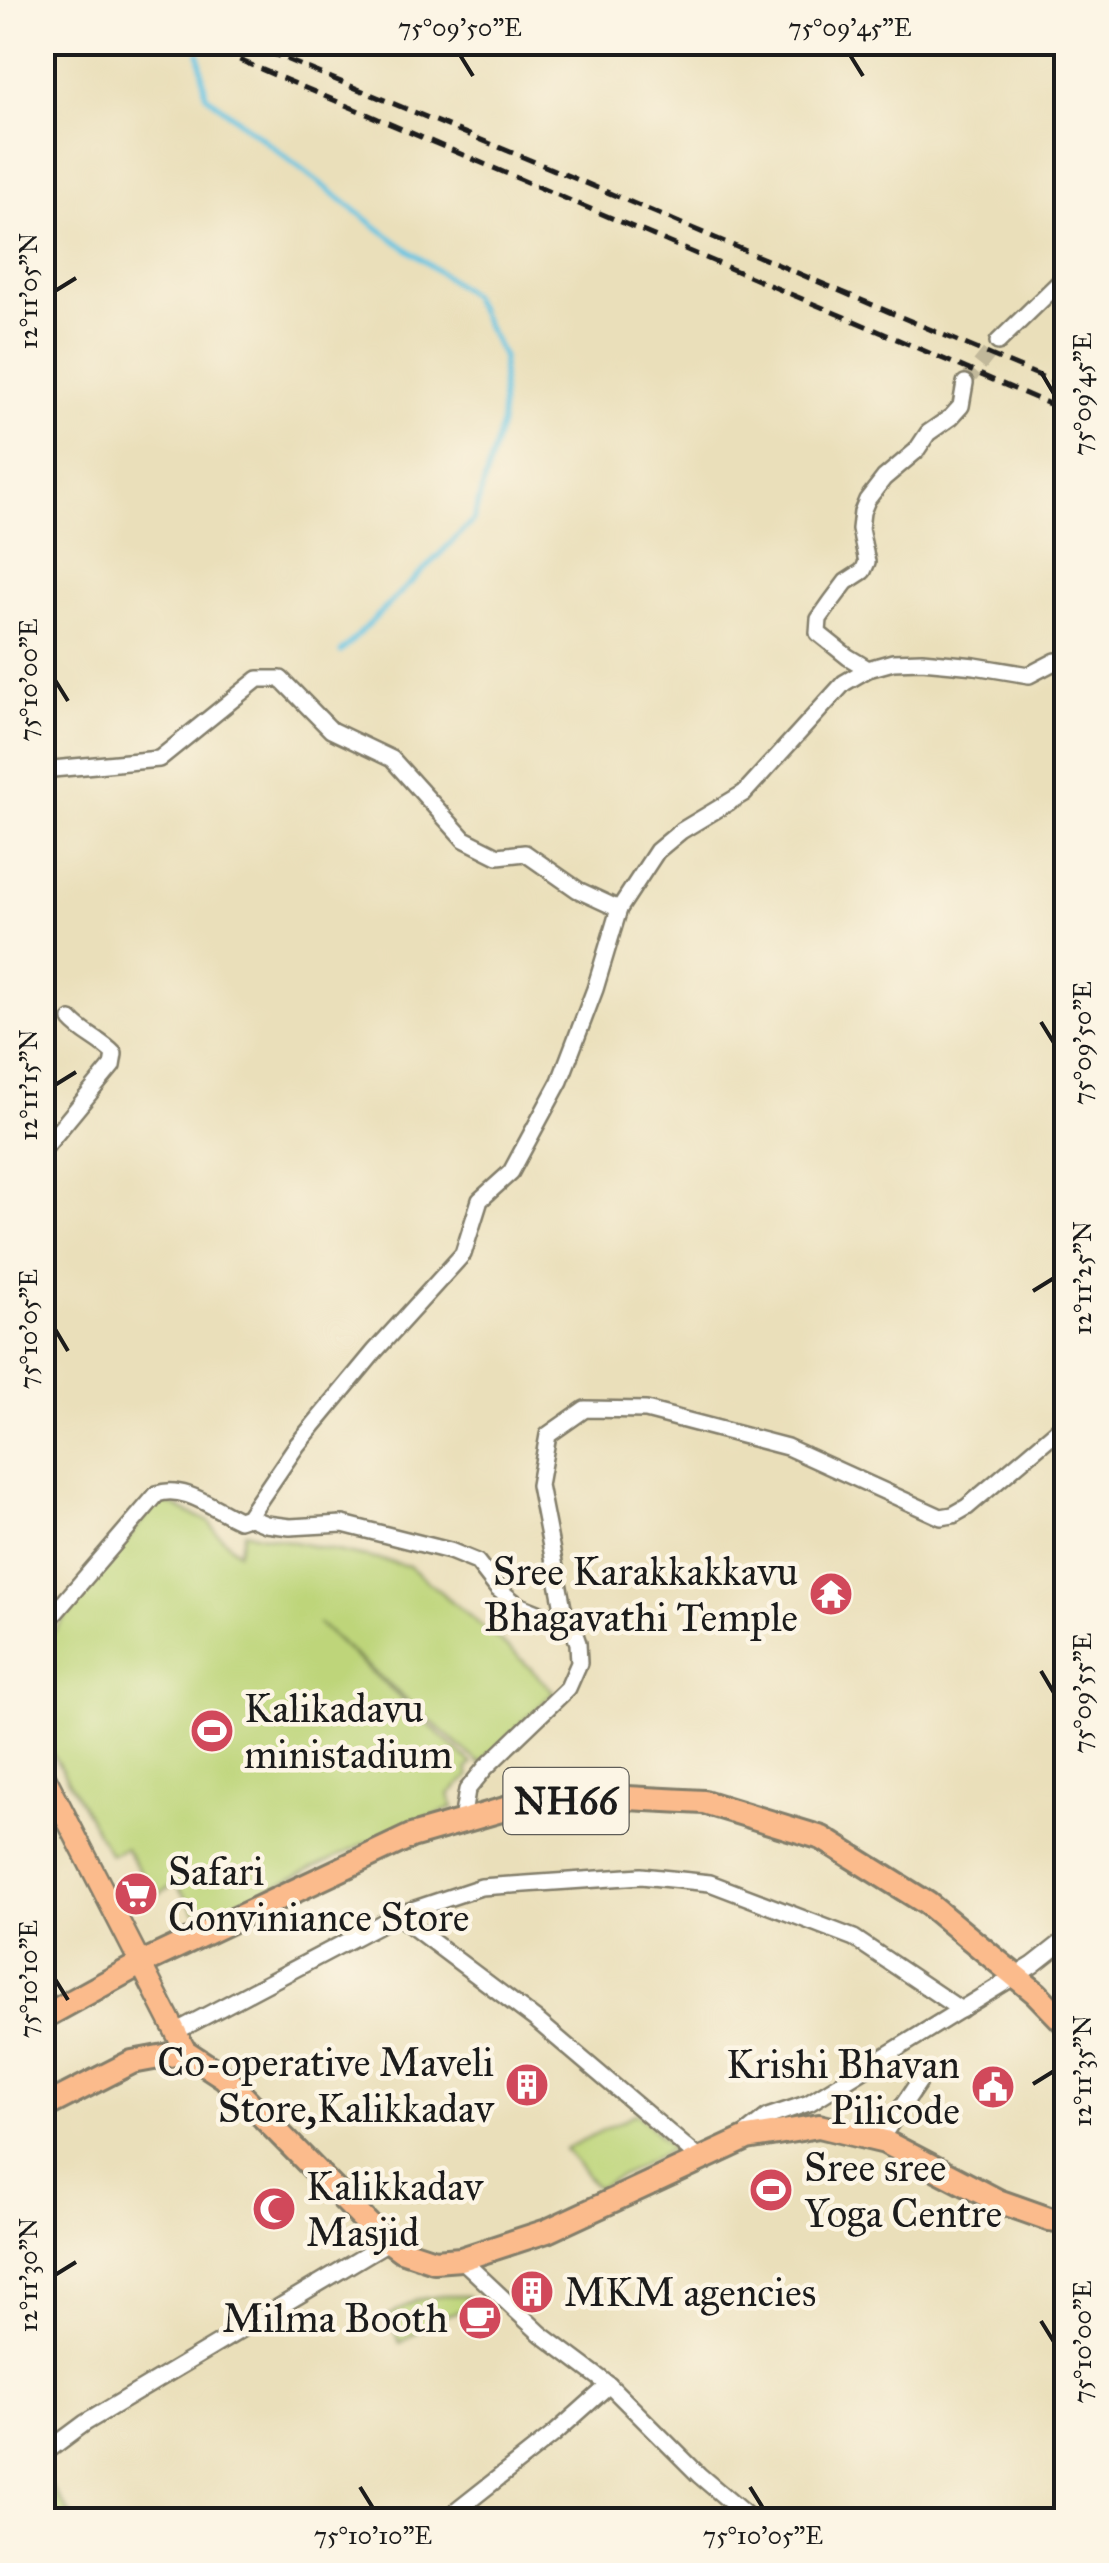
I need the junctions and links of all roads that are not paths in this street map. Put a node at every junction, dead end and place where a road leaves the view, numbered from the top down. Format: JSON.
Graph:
{"nodes":[{"id":1,"x":1066,"y":276,"type":"edge"},
{"id":2,"x":998,"y":342,"type":"tunnel mouth"},
{"id":3,"x":965,"y":383,"type":"tunnel mouth"},
{"id":4,"x":1066,"y":668,"type":"edge"},
{"id":5,"x":868,"y":669,"type":"junction"},
{"id":6,"x":42,"y":770,"type":"edge"},
{"id":7,"x":619,"y":908,"type":"junction"},
{"id":8,"x":70,"y":1020,"type":"dead end"},
{"id":9,"x":42,"y":1151,"type":"edge"},
{"id":10,"x":1065,"y":1428,"type":"edge"},
{"id":11,"x":248,"y":1517,"type":"junction"},
{"id":12,"x":562,"y":1608,"type":"junction"},
{"id":13,"x":42,"y":1628,"type":"edge"},
{"id":14,"x":42,"y":1771,"type":"edge"},
{"id":15,"x":462,"y":1821,"type":"junction"},
{"id":16,"x":397,"y":1916,"type":"junction"},
{"id":17,"x":1066,"y":1939,"type":"edge"},
{"id":18,"x":140,"y":1964,"type":"junction"},
{"id":19,"x":1016,"y":1976,"type":"junction"},
{"id":20,"x":961,"y":2010,"type":"junction"},
{"id":21,"x":42,"y":2018,"type":"edge"},
{"id":22,"x":1066,"y":2024,"type":"edge"},
{"id":23,"x":180,"y":2042,"type":"junction"},
{"id":24,"x":920,"y":2080,"type":"dead end"},
{"id":25,"x":42,"y":2108,"type":"edge"},
{"id":26,"x":747,"y":2138,"type":"junction"},
{"id":27,"x":885,"y":2142,"type":"junction"},
{"id":28,"x":700,"y":2159,"type":"junction"},
{"id":29,"x":1066,"y":2220,"type":"edge"},
{"id":30,"x":388,"y":2242,"type":"junction"},
{"id":31,"x":461,"y":2259,"type":"junction"},
{"id":32,"x":609,"y":2385,"type":"junction"},
{"id":33,"x":42,"y":2455,"type":"edge"},
{"id":34,"x":745,"y":2518,"type":"edge"},
{"id":35,"x":446,"y":2520,"type":"edge"}],
"edges":[{"from":1,"to":2,"type":"street"},
{"from":3,"to":5,"type":"street"},
{"from":4,"to":5,"type":"street"},
{"from":5,"to":7,"type":"street"},
{"from":6,"to":7,"type":"street"},
{"from":7,"to":11,"type":"street"},
{"from":8,"to":9,"type":"street"},
{"from":10,"to":12,"type":"street"},
{"from":11,"to":12,"type":"street"},
{"from":11,"to":13,"type":"street"},
{"from":12,"to":15,"type":"street"},
{"from":14,"to":18,"type":"main road"},
{"from":15,"to":18,"type":"highway","number":"NH66"},
{"from":15,"to":19,"type":"highway","number":"NH66"},
{"from":16,"to":20,"type":"street"},
{"from":16,"to":23,"type":"street"},
{"from":16,"to":28,"type":"street"},
{"from":17,"to":19,"type":"street"},
{"from":18,"to":21,"type":"highway","number":"NH66"},
{"from":18,"to":23,"type":"main road"},
{"from":19,"to":20,"type":"street"},
{"from":19,"to":22,"type":"highway","number":"NH66"},
{"from":20,"to":26,"type":"street"},
{"from":23,"to":25,"type":"highway"},
{"from":23,"to":30,"type":"highway"},
{"from":24,"to":27,"type":"street"},
{"from":26,"to":27,"type":"highway"},
{"from":26,"to":28,"type":"highway"},
{"from":27,"to":29,"type":"highway"},
{"from":28,"to":31,"type":"highway"},
{"from":30,"to":31,"type":"highway"},
{"from":30,"to":33,"type":"street"},
{"from":31,"to":32,"type":"street"},
{"from":32,"to":34,"type":"street"},
{"from":32,"to":35,"type":"street"}]}
